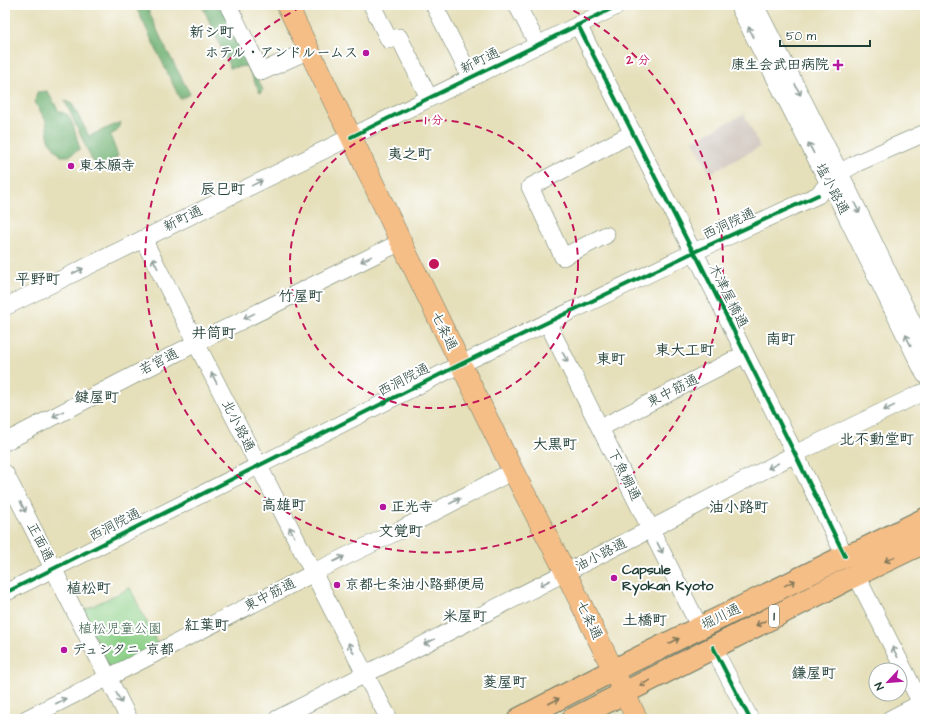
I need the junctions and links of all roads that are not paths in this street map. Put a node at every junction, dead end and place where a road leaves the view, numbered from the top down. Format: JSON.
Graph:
{"nodes":[{"id":1,"x":228,"y":5,"type":"edge"},
{"id":2,"x":287,"y":5,"type":"edge"},
{"id":3,"x":372,"y":5,"type":"edge"},
{"id":4,"x":434,"y":5,"type":"edge"},
{"id":5,"x":517,"y":5,"type":"edge"},
{"id":6,"x":738,"y":5,"type":"edge"},
{"id":7,"x":755,"y":5,"type":"edge"},
{"id":8,"x":610,"y":7,"type":"edge"},
{"id":9,"x":578,"y":25,"type":"junction"},
{"id":10,"x":538,"y":45,"type":"junction"},
{"id":11,"x":309,"y":50,"type":"junction"},
{"id":12,"x":471,"y":78,"type":"junction"},
{"id":13,"x":429,"y":98,"type":"junction"},
{"id":14,"x":633,"y":133,"type":"junction"},
{"id":15,"x":925,"y":133,"type":"edge"},
{"id":16,"x":352,"y":137,"type":"junction"},
{"id":17,"x":834,"y":178,"type":"junction"},
{"id":18,"x":606,"y":235,"type":"dead end"},
{"id":19,"x":143,"y":239,"type":"junction"},
{"id":20,"x":401,"y":242,"type":"junction"},
{"id":21,"x":694,"y":252,"type":"junction"},
{"id":22,"x":5,"y":307,"type":"edge"},
{"id":23,"x":547,"y":322,"type":"junction"},
{"id":24,"x":196,"y":342,"type":"junction"},
{"id":25,"x":925,"y":348,"type":"edge"},
{"id":26,"x":745,"y":354,"type":"junction"},
{"id":27,"x":461,"y":364,"type":"junction"},
{"id":28,"x":925,"y":375,"type":"edge"},
{"id":29,"x":925,"y":392,"type":"edge"},
{"id":30,"x":600,"y":428,"type":"junction"},
{"id":31,"x":5,"y":442,"type":"edge"},
{"id":32,"x":795,"y":454,"type":"junction"},
{"id":33,"x":258,"y":465,"type":"junction"},
{"id":34,"x":513,"y":471,"type":"junction"},
{"id":35,"x":5,"y":472,"type":"edge"},
{"id":36,"x":925,"y":509,"type":"edge"},
{"id":37,"x":925,"y":519,"type":"edge"},
{"id":38,"x":651,"y":529,"type":"junction"},
{"id":39,"x":925,"y":542,"type":"edge"},
{"id":40,"x":845,"y":556,"type":"junction"},
{"id":41,"x":54,"y":569,"type":"junction"},
{"id":42,"x":313,"y":573,"type":"junction"},
{"id":43,"x":566,"y":573,"type":"junction"},
{"id":44,"x":856,"y":575,"type":"junction"},
{"id":45,"x":5,"y":593,"type":"edge"},
{"id":46,"x":700,"y":628,"type":"junction"},
{"id":47,"x":713,"y":647,"type":"junction"},
{"id":48,"x":614,"y":671,"type":"junction"},
{"id":49,"x":365,"y":674,"type":"junction"},
{"id":50,"x":109,"y":678,"type":"junction"},
{"id":51,"x":625,"y":693,"type":"junction"},
{"id":52,"x":924,"y":705,"type":"edge"},
{"id":53,"x":26,"y":719,"type":"edge"},
{"id":54,"x":129,"y":719,"type":"edge"},
{"id":55,"x":277,"y":719,"type":"edge"},
{"id":56,"x":389,"y":719,"type":"edge"},
{"id":57,"x":519,"y":719,"type":"edge"},
{"id":58,"x":574,"y":719,"type":"edge"},
{"id":59,"x":637,"y":719,"type":"edge"},
{"id":60,"x":750,"y":719,"type":"edge"},
{"id":61,"x":890,"y":719,"type":"edge"}],
"edges":[{"from":1,"to":11,"type":"street"},
{"from":2,"to":11,"type":"main road","name":"七条通"},
{"from":3,"to":13,"type":"street"},
{"from":4,"to":12,"type":"street"},
{"from":5,"to":10,"type":"street"},
{"from":17,"to":6,"type":"street","name":"塩小路通","one_way":true},
{"from":7,"to":17,"type":"street","name":"塩小路通","one_way":true},
{"from":8,"to":9,"type":"street","name":"新町通"},
{"from":9,"to":10,"type":"street","name":"新町通"},
{"from":9,"to":14,"type":"street","name":"木津屋橋通"},
{"from":10,"to":12,"type":"street","name":"新町通"},
{"from":11,"to":16,"type":"main road","name":"七条通"},
{"from":12,"to":13,"type":"street","name":"新町通"},
{"from":13,"to":16,"type":"street","name":"新町通"},
{"from":14,"to":18,"type":"street"},
{"from":14,"to":21,"type":"street","name":"木津屋橋通"},
{"from":15,"to":17,"type":"street","name":"西洞院通"},
{"from":19,"to":16,"type":"street","name":"新町通","one_way":true},
{"from":16,"to":20,"type":"main road","name":"七条通"},
{"from":17,"to":21,"type":"street","name":"西洞院通"},
{"from":17,"to":25,"type":"street","name":"塩小路通","one_way":true},
{"from":28,"to":17,"type":"street","name":"塩小路通","one_way":true},
{"from":22,"to":19,"type":"street","name":"新町通","one_way":true},
{"from":24,"to":19,"type":"street","name":"北小路通","one_way":true},
{"from":20,"to":24,"type":"street","name":"若宮通","one_way":true},
{"from":20,"to":27,"type":"main road","name":"七条通"},
{"from":21,"to":23,"type":"street","name":"西洞院通"},
{"from":21,"to":26,"type":"street","name":"木津屋橋通"},
{"from":23,"to":27,"type":"street","name":"西洞院通"},
{"from":23,"to":30,"type":"street","name":"下魚棚通","one_way":true},
{"from":24,"to":31,"type":"street","name":"若宮通","one_way":true},
{"from":33,"to":24,"type":"street","name":"北小路通","one_way":true},
{"from":26,"to":30,"type":"street","name":"東中筋通"},
{"from":26,"to":32,"type":"street","name":"木津屋橋通"},
{"from":27,"to":33,"type":"street","name":"西洞院通"},
{"from":27,"to":34,"type":"main road","name":"七条通"},
{"from":29,"to":32,"type":"street","name":"油小路通","one_way":true},
{"from":30,"to":38,"type":"street","name":"下魚棚通"},
{"from":32,"to":38,"type":"street","name":"油小路通","one_way":true},
{"from":32,"to":40,"type":"street","name":"木津屋橋通"},
{"from":33,"to":41,"type":"street","name":"西洞院通"},
{"from":42,"to":33,"type":"street","name":"北小路通","one_way":true},
{"from":42,"to":34,"type":"street","name":"東中筋通","one_way":true},
{"from":34,"to":43,"type":"main road","name":"七条通"},
{"from":35,"to":41,"type":"street","name":"正面通","one_way":true},
{"from":36,"to":40,"type":"highway","number":"1"},
{"from":37,"to":40,"type":"highway","name":"堀川通","number":"1"},
{"from":38,"to":43,"type":"street","name":"油小路通"},
{"from":38,"to":46,"type":"street","name":"下魚棚通","one_way":true},
{"from":39,"to":44,"type":"highway","name":"堀川通","number":"1","one_way":true},
{"from":46,"to":40,"type":"highway","name":"堀川通","number":"1","one_way":true},
{"from":41,"to":45,"type":"street","name":"西洞院通"},
{"from":41,"to":50,"type":"street","name":"正面通"},
{"from":49,"to":42,"type":"street","name":"北小路通","one_way":true},
{"from":42,"to":50,"type":"street","name":"東中筋通"},
{"from":43,"to":48,"type":"main road","name":"七条通"},
{"from":43,"to":49,"type":"street","name":"油小路通","one_way":true},
{"from":44,"to":47,"type":"highway","name":"堀川通","number":"1","one_way":true},
{"from":52,"to":44,"type":"street","one_way":true},
{"from":48,"to":46,"type":"highway","name":"堀川通","number":"1","one_way":true},
{"from":47,"to":51,"type":"highway","name":"堀川通","number":"1","one_way":true},
{"from":47,"to":60,"type":"street"},
{"from":48,"to":51,"type":"main road","name":"七条通"},
{"from":57,"to":48,"type":"highway","name":"堀川通","number":"1","one_way":true},
{"from":49,"to":55,"type":"street","name":"油小路通"},
{"from":49,"to":56,"type":"street","name":"北小路通"},
{"from":53,"to":50,"type":"street","name":"東中筋通","one_way":true},
{"from":50,"to":54,"type":"street","name":"正面通","one_way":true},
{"from":51,"to":58,"type":"highway","name":"堀川通","number":"1"},
{"from":51,"to":59,"type":"main road","name":"七条通"},
{"from":52,"to":61,"type":"street"}]}
